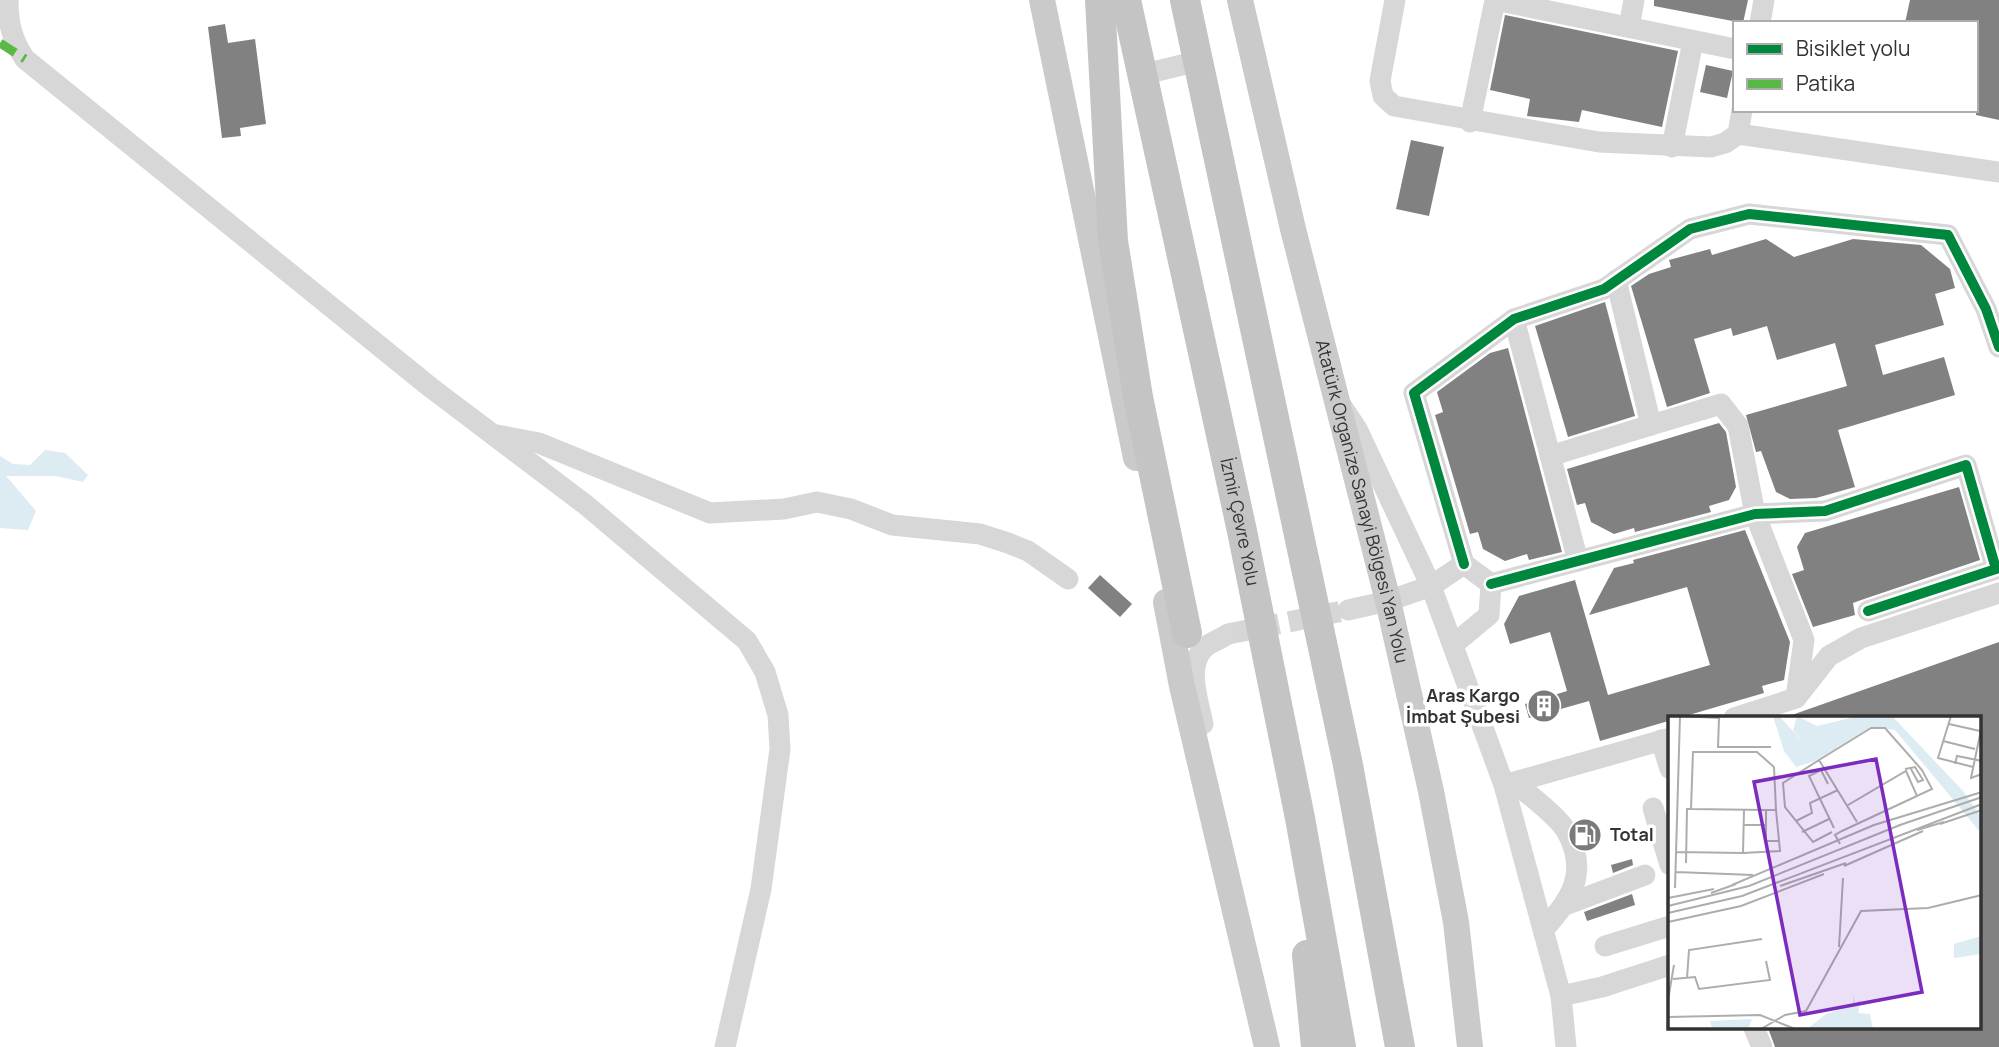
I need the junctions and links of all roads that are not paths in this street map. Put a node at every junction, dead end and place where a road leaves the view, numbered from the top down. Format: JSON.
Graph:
{"nodes":[{"id":1,"x":8,"y":0,"type":"edge"},
{"id":2,"x":1042,"y":0,"type":"edge"},
{"id":3,"x":1100,"y":0,"type":"edge"},
{"id":4,"x":1126,"y":0,"type":"edge"},
{"id":5,"x":1185,"y":0,"type":"edge"},
{"id":6,"x":1240,"y":0,"type":"edge"},
{"id":7,"x":1395,"y":0,"type":"edge"},
{"id":8,"x":1634,"y":0,"type":"edge"},
{"id":9,"x":1764,"y":0,"type":"edge"},
{"id":10,"x":1760,"y":21,"type":"edge"},
{"id":11,"x":1629,"y":27,"type":"junction"},
{"id":12,"x":1693,"y":41,"type":"junction"},
{"id":13,"x":1733,"y":49,"type":"edge"},
{"id":14,"x":1198,"y":61,"type":"junction"},
{"id":15,"x":1141,"y":75,"type":"junction"},
{"id":16,"x":1742,"y":112,"type":"edge"},
{"id":17,"x":1470,"y":122,"type":"junction"},
{"id":18,"x":1738,"y":134,"type":"junction"},
{"id":19,"x":1672,"y":147,"type":"junction"},
{"id":20,"x":1999,"y":172,"type":"edge"},
{"id":21,"x":1616,"y":280,"type":"junction"},
{"id":22,"x":1514,"y":319,"type":"junction"},
{"id":23,"x":1999,"y":347,"type":"edge"},
{"id":24,"x":1338,"y":401,"type":"junction"},
{"id":25,"x":1651,"y":425,"type":"junction"},
{"id":26,"x":490,"y":433,"type":"junction"},
{"id":27,"x":1550,"y":456,"type":"junction"},
{"id":28,"x":1755,"y":514,"type":"junction"},
{"id":29,"x":1578,"y":561,"type":"junction"},
{"id":30,"x":1464,"y":564,"type":"junction"},
{"id":31,"x":1068,"y":579,"type":"dead end"},
{"id":32,"x":1491,"y":584,"type":"junction"},
{"id":33,"x":1431,"y":586,"type":"junction"},
{"id":34,"x":1999,"y":593,"type":"edge"},
{"id":35,"x":1388,"y":601,"type":"junction"},
{"id":36,"x":1348,"y":610,"type":"tunnel mouth"},
{"id":37,"x":1868,"y":611,"type":"dead end"},
{"id":38,"x":1187,"y":633,"type":"dead end"},
{"id":39,"x":1228,"y":634,"type":"tunnel mouth"},
{"id":40,"x":1454,"y":644,"type":"junction"},
{"id":41,"x":1796,"y":698,"type":"junction"},
{"id":42,"x":1740,"y":716,"type":"edge"},
{"id":43,"x":1666,"y":739,"type":"edge"},
{"id":44,"x":1510,"y":784,"type":"junction"},
{"id":45,"x":1653,"y":808,"type":"dead end"},
{"id":46,"x":1300,"y":818,"type":"junction"},
{"id":47,"x":1668,"y":858,"type":"edge"},
{"id":48,"x":1645,"y":875,"type":"dead end"},
{"id":49,"x":1568,"y":904,"type":"junction"},
{"id":50,"x":1668,"y":927,"type":"edge"},
{"id":51,"x":1543,"y":929,"type":"junction"},
{"id":52,"x":1239,"y":932,"type":"junction"},
{"id":53,"x":1605,"y":946,"type":"dead end"},
{"id":54,"x":1668,"y":966,"type":"edge"},
{"id":55,"x":1561,"y":996,"type":"junction"},
{"id":56,"x":1755,"y":1030,"type":"edge"},
{"id":57,"x":725,"y":1047,"type":"edge"},
{"id":58,"x":1267,"y":1047,"type":"edge"},
{"id":59,"x":1316,"y":1047,"type":"edge"},
{"id":60,"x":1341,"y":1047,"type":"edge"},
{"id":61,"x":1399,"y":1047,"type":"edge"},
{"id":62,"x":1470,"y":1047,"type":"edge"},
{"id":63,"x":1566,"y":1047,"type":"edge"},
{"id":64,"x":1762,"y":1047,"type":"edge"}],
"edges":[{"from":1,"to":26,"type":"street"},
{"from":2,"to":52,"type":"main road"},
{"from":3,"to":38,"type":"highway"},
{"from":4,"to":15,"type":"highway","name":"İzmir Çevre Yolu"},
{"from":5,"to":14,"type":"highway"},
{"from":6,"to":24,"type":"main road","name":"Atatürk Organize Sanayi Bölgesi Yan Yolu"},
{"from":7,"to":17,"type":"street"},
{"from":8,"to":11,"type":"street"},
{"from":9,"to":10,"type":"street"},
{"from":11,"to":12,"type":"street"},
{"from":11,"to":17,"type":"street"},
{"from":12,"to":13,"type":"street"},
{"from":12,"to":19,"type":"street"},
{"from":14,"to":15,"type":"street"},
{"from":14,"to":61,"type":"highway"},
{"from":15,"to":46,"type":"highway","name":"İzmir Çevre Yolu"},
{"from":16,"to":18,"type":"street"},
{"from":17,"to":19,"type":"street"},
{"from":18,"to":19,"type":"street"},
{"from":18,"to":20,"type":"street"},
{"from":21,"to":22,"type":"street"},
{"from":21,"to":23,"type":"street"},
{"from":21,"to":25,"type":"street"},
{"from":22,"to":27,"type":"street"},
{"from":22,"to":30,"type":"street"},
{"from":24,"to":33,"type":"street"},
{"from":24,"to":35,"type":"main road","name":"Atatürk Organize Sanayi Bölgesi Yan Yolu"},
{"from":25,"to":27,"type":"street"},
{"from":25,"to":28,"type":"street"},
{"from":26,"to":31,"type":"street"},
{"from":26,"to":57,"type":"street"},
{"from":27,"to":29,"type":"street"},
{"from":28,"to":29,"type":"street"},
{"from":28,"to":37,"type":"street"},
{"from":28,"to":41,"type":"street"},
{"from":29,"to":32,"type":"street"},
{"from":30,"to":32,"type":"street"},
{"from":30,"to":33,"type":"street"},
{"from":32,"to":40,"type":"street"},
{"from":33,"to":35,"type":"street"},
{"from":33,"to":40,"type":"street"},
{"from":34,"to":41,"type":"street"},
{"from":35,"to":36,"type":"street"},
{"from":35,"to":62,"type":"main road","name":"Atatürk Organize Sanayi Bölgesi Yan Yolu"},
{"from":39,"to":52,"type":"street"},
{"from":40,"to":44,"type":"street"},
{"from":41,"to":42,"type":"street"},
{"from":43,"to":44,"type":"street"},
{"from":44,"to":49,"type":"street"},
{"from":44,"to":51,"type":"street"},
{"from":45,"to":47,"type":"street"},
{"from":46,"to":59,"type":"highway"},
{"from":46,"to":60,"type":"highway","name":"İzmir Çevre Yolu"},
{"from":48,"to":49,"type":"street"},
{"from":49,"to":51,"type":"street"},
{"from":50,"to":53,"type":"street"},
{"from":51,"to":55,"type":"street"},
{"from":52,"to":58,"type":"main road"},
{"from":54,"to":55,"type":"street"},
{"from":55,"to":63,"type":"street"},
{"from":56,"to":64,"type":"street"}]}
